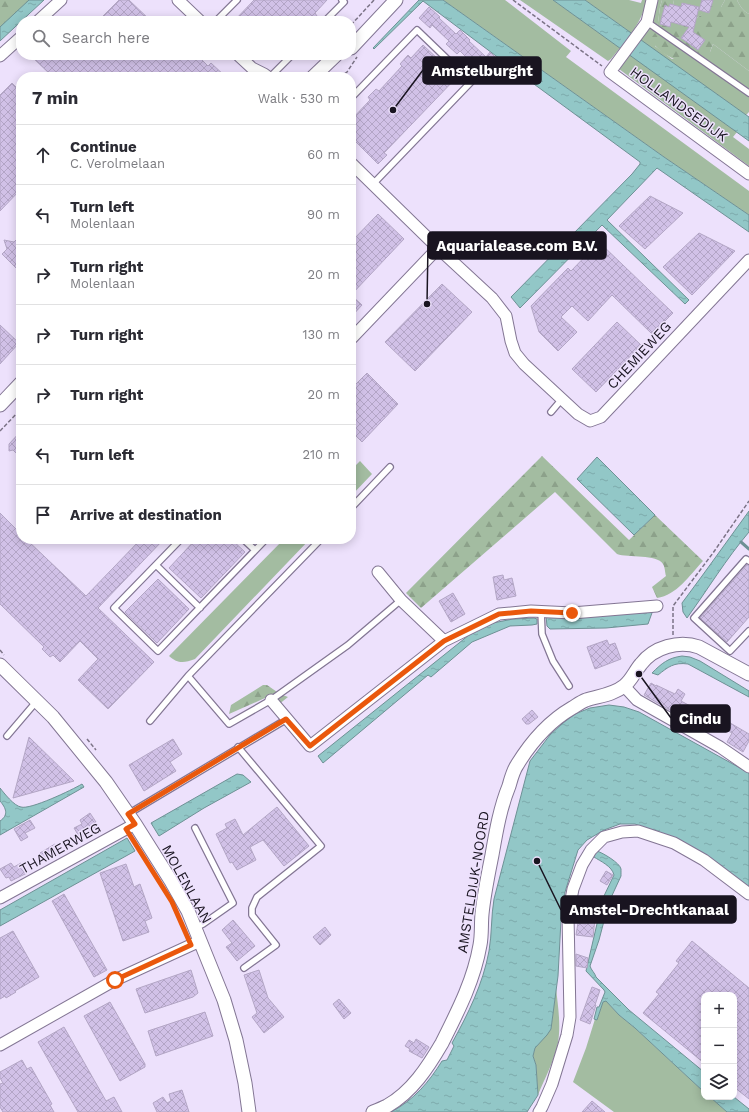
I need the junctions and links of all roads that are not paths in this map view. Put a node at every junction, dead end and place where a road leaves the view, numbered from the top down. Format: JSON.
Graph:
{"nodes":[{"id":1,"x":61,"y":0,"type":"edge"},
{"id":2,"x":178,"y":0,"type":"edge"},
{"id":3,"x":236,"y":0,"type":"edge"},
{"id":4,"x":342,"y":0,"type":"edge"},
{"id":5,"x":389,"y":0,"type":"edge"},
{"id":6,"x":396,"y":0,"type":"edge"},
{"id":7,"x":652,"y":0,"type":"edge"},
{"id":8,"x":43,"y":16,"type":"edge"},
{"id":9,"x":195,"y":16,"type":"edge"},
{"id":10,"x":221,"y":16,"type":"edge"},
{"id":11,"x":330,"y":16,"type":"edge"},
{"id":12,"x":647,"y":22,"type":"junction"},
{"id":13,"x":356,"y":35,"type":"edge"},
{"id":14,"x":16,"y":42,"type":"edge"},
{"id":15,"x":356,"y":43,"type":"edge"},
{"id":16,"x":0,"y":56,"type":"edge"},
{"id":17,"x":243,"y":60,"type":"edge"},
{"id":18,"x":287,"y":60,"type":"edge"},
{"id":19,"x":330,"y":60,"type":"edge"},
{"id":20,"x":340,"y":60,"type":"edge"},
{"id":21,"x":254,"y":72,"type":"edge"},
{"id":22,"x":274,"y":72,"type":"edge"},
{"id":23,"x":314,"y":72,"type":"edge"},
{"id":24,"x":330,"y":72,"type":"edge"},
{"id":25,"x":356,"y":93,"type":"edge"},
{"id":26,"x":749,"y":93,"type":"edge"},
{"id":27,"x":356,"y":168,"type":"edge"},
{"id":28,"x":749,"y":174,"type":"edge"},
{"id":29,"x":373,"y":184,"type":"junction"},
{"id":30,"x":438,"y":248,"type":"junction"},
{"id":31,"x":749,"y":260,"type":"edge"},
{"id":32,"x":356,"y":333,"type":"edge"},
{"id":33,"x":16,"y":388,"type":"edge"},
{"id":34,"x":16,"y":398,"type":"edge"},
{"id":35,"x":562,"y":399,"type":"junction"},
{"id":36,"x":0,"y":405,"type":"edge"},
{"id":37,"x":551,"y":412,"type":"dead end"},
{"id":38,"x":0,"y":415,"type":"edge"},
{"id":39,"x":390,"y":468,"type":"dead end"},
{"id":40,"x":356,"y":503,"type":"edge"},
{"id":41,"x":176,"y":544,"type":"edge"},
{"id":42,"x":248,"y":544,"type":"edge"},
{"id":43,"x":261,"y":544,"type":"edge"},
{"id":44,"x":316,"y":544,"type":"edge"},
{"id":45,"x":255,"y":550,"type":"junction"},
{"id":46,"x":749,"y":561,"type":"edge"},
{"id":47,"x":156,"y":565,"type":"junction"},
{"id":48,"x":378,"y":572,"type":"dead end"},
{"id":49,"x":401,"y":600,"type":"junction"},
{"id":50,"x":657,"y":606,"type":"dead end"},
{"id":51,"x":200,"y":608,"type":"junction"},
{"id":52,"x":541,"y":611,"type":"junction"},
{"id":53,"x":749,"y":631,"type":"edge"},
{"id":54,"x":444,"y":641,"type":"junction"},
{"id":55,"x":0,"y":665,"type":"edge"},
{"id":56,"x":749,"y":674,"type":"edge"},
{"id":57,"x":188,"y":676,"type":"junction"},
{"id":58,"x":569,"y":686,"type":"dead end"},
{"id":59,"x":624,"y":686,"type":"junction"},
{"id":60,"x":271,"y":700,"type":"junction"},
{"id":61,"x":36,"y":701,"type":"junction"},
{"id":62,"x":286,"y":719,"type":"junction"},
{"id":63,"x":150,"y":720,"type":"dead end"},
{"id":64,"x":7,"y":736,"type":"dead end"},
{"id":65,"x":238,"y":748,"type":"junction"},
{"id":66,"x":749,"y":767,"type":"edge"},
{"id":67,"x":131,"y":819,"type":"junction"},
{"id":68,"x":195,"y":828,"type":"dead end"},
{"id":69,"x":749,"y":894,"type":"edge"},
{"id":70,"x":0,"y":898,"type":"edge"},
{"id":71,"x":195,"y":928,"type":"junction"},
{"id":72,"x":200,"y":941,"type":"junction"},
{"id":73,"x":244,"y":968,"type":"dead end"},
{"id":74,"x":0,"y":1045,"type":"edge"},
{"id":75,"x":249,"y":1112,"type":"edge"},
{"id":76,"x":373,"y":1112,"type":"edge"},
{"id":77,"x":538,"y":1112,"type":"edge"}],
"edges":[{"from":1,"to":8,"type":"street"},
{"from":2,"to":9,"type":"street"},
{"from":3,"to":10,"type":"lane"},
{"from":4,"to":11,"type":"lane"},
{"from":5,"to":13,"type":"street"},
{"from":6,"to":15,"type":"street"},
{"from":7,"to":12,"type":"street","name":"HOLLANDSEDIJK"},
{"from":12,"to":26,"type":"lane"},
{"from":12,"to":28,"type":"street","name":"HOLLANDSEDIJK"},
{"from":14,"to":16,"type":"street"},
{"from":17,"to":21,"type":"street"},
{"from":18,"to":22,"type":"lane"},
{"from":19,"to":23,"type":"street"},
{"from":20,"to":24,"type":"street"},
{"from":25,"to":29,"type":"lane"},
{"from":27,"to":29,"type":"street","name":"CHEMIEWEG"},
{"from":29,"to":30,"type":"street","name":"CHEMIEWEG"},
{"from":30,"to":32,"type":"street"},
{"from":30,"to":35,"type":"street","name":"CHEMIEWEG"},
{"from":31,"to":35,"type":"street","name":"CHEMIEWEG"},
{"from":33,"to":36,"type":"street"},
{"from":34,"to":38,"type":"street"},
{"from":35,"to":37,"type":"lane"},
{"from":39,"to":40,"type":"lane"},
{"from":41,"to":47,"type":"lane"},
{"from":42,"to":45,"type":"lane"},
{"from":43,"to":45,"type":"lane"},
{"from":44,"to":57,"type":"lane"},
{"from":45,"to":51,"type":"lane"},
{"from":46,"to":53,"type":"lane"},
{"from":47,"to":51,"type":"lane"},
{"from":47,"to":51,"type":"lane"},
{"from":48,"to":49,"type":"street"},
{"from":49,"to":54,"type":"street"},
{"from":49,"to":60,"type":"lane"},
{"from":50,"to":52,"type":"street"},
{"from":52,"to":54,"type":"street"},
{"from":52,"to":58,"type":"lane"},
{"from":54,"to":62,"type":"street"},
{"from":55,"to":61,"type":"street","name":"MOLENLAAN"},
{"from":56,"to":59,"type":"street"},
{"from":57,"to":60,"type":"lane"},
{"from":57,"to":63,"type":"lane"},
{"from":59,"to":66,"type":"street"},
{"from":59,"to":76,"type":"street","name":"AMSTELDIJK-NOORD"},
{"from":60,"to":62,"type":"street"},
{"from":61,"to":64,"type":"lane"},
{"from":61,"to":67,"type":"street","name":"MOLENLAAN"},
{"from":62,"to":65,"type":"lane"},
{"from":65,"to":67,"type":"lane"},
{"from":65,"to":73,"type":"lane"},
{"from":67,"to":70,"type":"street","name":"THAMERWEG"},
{"from":67,"to":71,"type":"street","name":"MOLENLAAN"},
{"from":68,"to":71,"type":"lane"},
{"from":69,"to":77,"type":"street"},
{"from":71,"to":72,"type":"street","name":"MOLENLAAN"},
{"from":72,"to":74,"type":"street"},
{"from":72,"to":75,"type":"street","name":"MOLENLAAN"}]}
